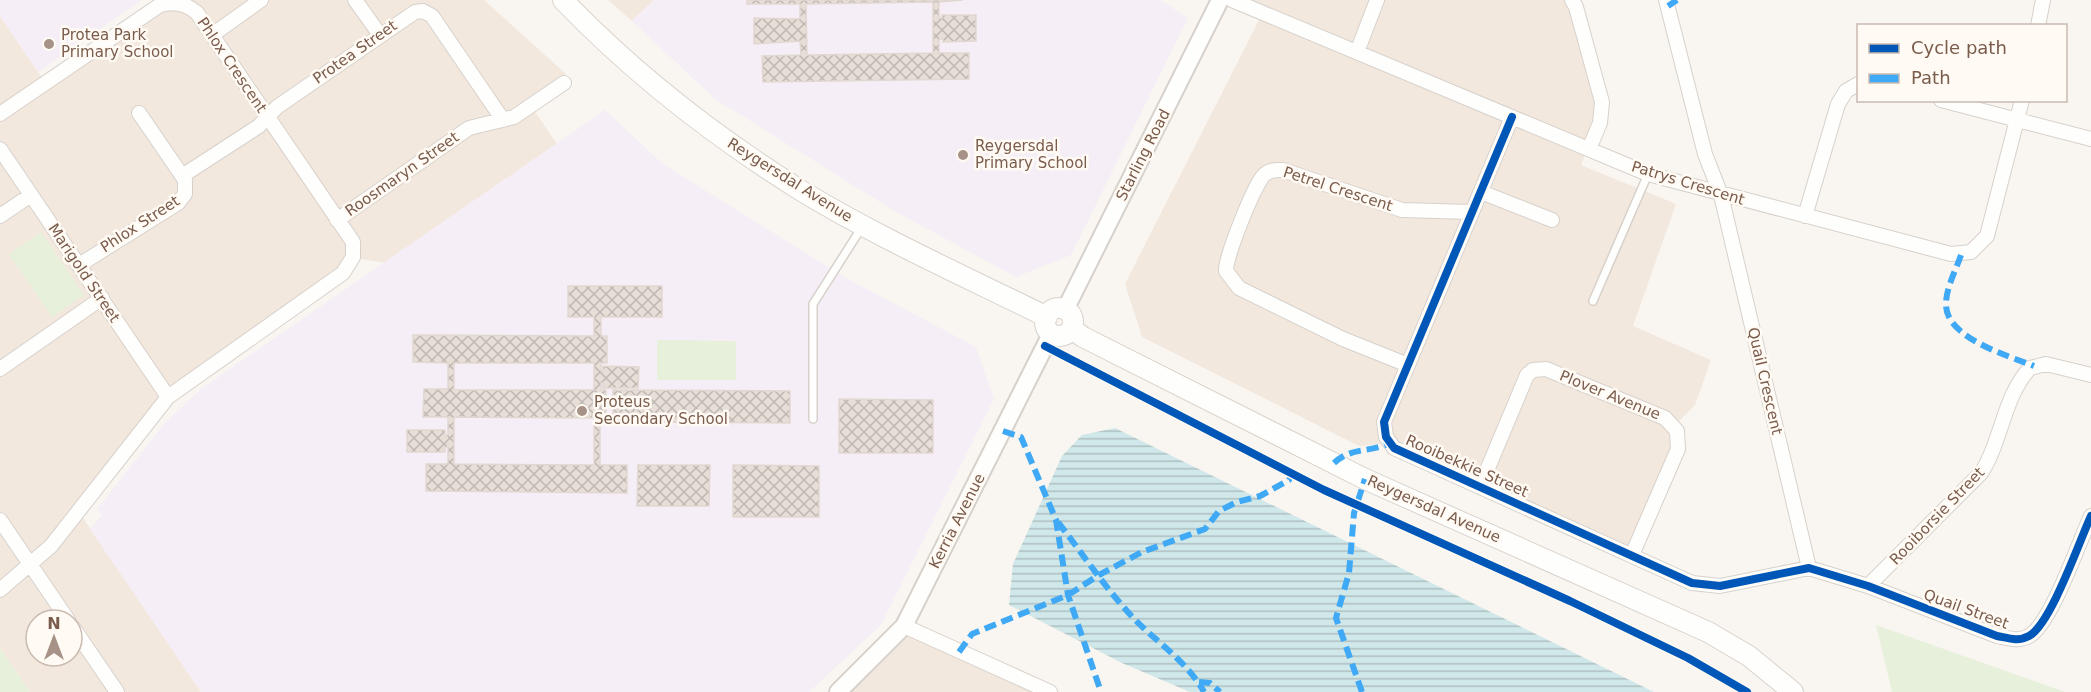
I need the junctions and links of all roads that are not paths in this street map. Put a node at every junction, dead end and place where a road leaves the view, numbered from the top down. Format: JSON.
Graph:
{"nodes":[{"id":1,"x":261,"y":0,"type":"edge"},
{"id":2,"x":355,"y":0,"type":"edge"},
{"id":3,"x":563,"y":0,"type":"edge"},
{"id":4,"x":1220,"y":0,"type":"edge"},
{"id":5,"x":1232,"y":0,"type":"edge"},
{"id":6,"x":1377,"y":0,"type":"edge"},
{"id":7,"x":1572,"y":0,"type":"edge"},
{"id":8,"x":1666,"y":0,"type":"edge"},
{"id":9,"x":2043,"y":0,"type":"edge"},
{"id":10,"x":2038,"y":24,"type":"edge"},
{"id":11,"x":212,"y":35,"type":"junction"},
{"id":12,"x":380,"y":35,"type":"junction"},
{"id":13,"x":1356,"y":52,"type":"junction"},
{"id":14,"x":564,"y":83,"type":"dead end"},
{"id":15,"x":1857,"y":85,"type":"edge"},
{"id":16,"x":1949,"y":102,"type":"edge"},
{"id":17,"x":2021,"y":102,"type":"edge"},
{"id":18,"x":139,"y":113,"type":"dead end"},
{"id":19,"x":0,"y":114,"type":"edge"},
{"id":20,"x":267,"y":117,"type":"junction"},
{"id":21,"x":1512,"y":117,"type":"junction"},
{"id":22,"x":2017,"y":119,"type":"junction"},
{"id":23,"x":503,"y":120,"type":"junction"},
{"id":24,"x":2091,"y":138,"type":"edge"},
{"id":25,"x":0,"y":149,"type":"edge"},
{"id":26,"x":1589,"y":149,"type":"junction"},
{"id":27,"x":1648,"y":174,"type":"junction"},
{"id":28,"x":182,"y":176,"type":"junction"},
{"id":29,"x":1480,"y":192,"type":"junction"},
{"id":30,"x":31,"y":195,"type":"junction"},
{"id":31,"x":1721,"y":195,"type":"junction"},
{"id":32,"x":1472,"y":212,"type":"junction"},
{"id":33,"x":0,"y":216,"type":"edge"},
{"id":34,"x":1805,"y":216,"type":"junction"},
{"id":35,"x":337,"y":220,"type":"junction"},
{"id":36,"x":1552,"y":220,"type":"dead end"},
{"id":37,"x":863,"y":225,"type":"junction"},
{"id":38,"x":79,"y":265,"type":"junction"},
{"id":39,"x":102,"y":298,"type":"junction"},
{"id":40,"x":1593,"y":301,"type":"dead end"},
{"id":41,"x":1065,"y":310,"type":"junction"},
{"id":42,"x":1049,"y":325,"type":"junction"},
{"id":43,"x":1072,"y":329,"type":"junction"},
{"id":44,"x":1408,"y":365,"type":"junction"},
{"id":45,"x":0,"y":369,"type":"edge"},
{"id":46,"x":2091,"y":375,"type":"edge"},
{"id":47,"x":168,"y":397,"type":"junction"},
{"id":48,"x":813,"y":419,"type":"dead end"},
{"id":49,"x":1480,"y":487,"type":"junction"},
{"id":50,"x":2091,"y":516,"type":"edge"},
{"id":51,"x":0,"y":520,"type":"edge"},
{"id":52,"x":1632,"y":555,"type":"junction"},
{"id":53,"x":30,"y":565,"type":"junction"},
{"id":54,"x":1809,"y":568,"type":"junction"},
{"id":55,"x":1868,"y":586,"type":"junction"},
{"id":56,"x":0,"y":591,"type":"edge"},
{"id":57,"x":60,"y":608,"type":"edge"},
{"id":58,"x":904,"y":626,"type":"junction"},
{"id":59,"x":84,"y":644,"type":"edge"},
{"id":60,"x":117,"y":692,"type":"edge"},
{"id":61,"x":838,"y":692,"type":"edge"},
{"id":62,"x":1050,"y":692,"type":"edge"},
{"id":63,"x":1793,"y":692,"type":"edge"}],
"edges":[{"from":1,"to":11,"type":"street"},
{"from":2,"to":12,"type":"street"},
{"from":3,"to":37,"type":"main road","name":"Reygersdal Avenue"},
{"from":4,"to":41,"type":"street","name":"Starling Road"},
{"from":5,"to":13,"type":"street","name":"Patrys Crescent"},
{"from":6,"to":13,"type":"street"},
{"from":7,"to":26,"type":"street"},
{"from":8,"to":31,"type":"street","name":"Quail Crescent"},
{"from":9,"to":10,"type":"street"},
{"from":11,"to":19,"type":"street","name":"Phlox Crescent"},
{"from":11,"to":20,"type":"street","name":"Phlox Crescent"},
{"from":12,"to":20,"type":"street","name":"Protea Street"},
{"from":12,"to":23,"type":"street","name":"Protea Street"},
{"from":13,"to":21,"type":"street","name":"Patrys Crescent"},
{"from":14,"to":23,"type":"street","name":"Roosmaryn Street"},
{"from":15,"to":34,"type":"street"},
{"from":16,"to":22,"type":"street"},
{"from":17,"to":22,"type":"street","name":"Patrys Crescent"},
{"from":18,"to":28,"type":"street","name":"Phlox Street"},
{"from":20,"to":28,"type":"street","name":"Phlox Street"},
{"from":20,"to":35,"type":"street","name":"Phlox Crescent"},
{"from":21,"to":26,"type":"street","name":"Patrys Crescent"},
{"from":21,"to":29,"type":"street","name":"Rooibekkie Street"},
{"from":22,"to":24,"type":"street"},
{"from":22,"to":34,"type":"street","name":"Patrys Crescent"},
{"from":23,"to":35,"type":"street","name":"Roosmaryn Street"},
{"from":25,"to":30,"type":"street","name":"Marigold Street"},
{"from":26,"to":27,"type":"street","name":"Patrys Crescent"},
{"from":27,"to":31,"type":"street","name":"Patrys Crescent"},
{"from":27,"to":40,"type":"lane"},
{"from":28,"to":38,"type":"street","name":"Phlox Street"},
{"from":29,"to":32,"type":"street","name":"Rooibekkie Street"},
{"from":29,"to":36,"type":"street"},
{"from":30,"to":33,"type":"street"},
{"from":30,"to":38,"type":"street","name":"Marigold Street"},
{"from":31,"to":34,"type":"street","name":"Patrys Crescent"},
{"from":31,"to":54,"type":"street","name":"Quail Crescent"},
{"from":32,"to":44,"type":"street","name":"Rooibekkie Street"},
{"from":32,"to":44,"type":"street","name":"Petrel Crescent"},
{"from":35,"to":47,"type":"street"},
{"from":37,"to":42,"type":"main road","name":"Reygersdal Avenue"},
{"from":37,"to":48,"type":"lane"},
{"from":38,"to":39,"type":"street","name":"Marigold Street"},
{"from":39,"to":45,"type":"street"},
{"from":39,"to":47,"type":"street","name":"Marigold Street"},
{"from":41,"to":42,"type":"main road"},
{"from":41,"to":43,"type":"main road"},
{"from":42,"to":43,"type":"main road"},
{"from":42,"to":58,"type":"street","name":"Kerria Avenue"},
{"from":43,"to":63,"type":"main road","name":"Reygersdal Avenue"},
{"from":44,"to":49,"type":"street","name":"Rooibekkie Street"},
{"from":46,"to":55,"type":"street","name":"Rooiborsie Street"},
{"from":47,"to":53,"type":"street"},
{"from":49,"to":52,"type":"street","name":"Rooibekkie Street"},
{"from":49,"to":52,"type":"street","name":"Plover Avenue"},
{"from":50,"to":55,"type":"street","name":"Quail Street"},
{"from":51,"to":53,"type":"street"},
{"from":52,"to":54,"type":"street","name":"Rooibekkie Street"},
{"from":53,"to":56,"type":"street"},
{"from":53,"to":57,"type":"street"},
{"from":54,"to":55,"type":"street","name":"Rooibekkie Street"},
{"from":58,"to":61,"type":"street","name":"Kerria Avenue"},
{"from":58,"to":62,"type":"street"},
{"from":59,"to":60,"type":"street"}]}
